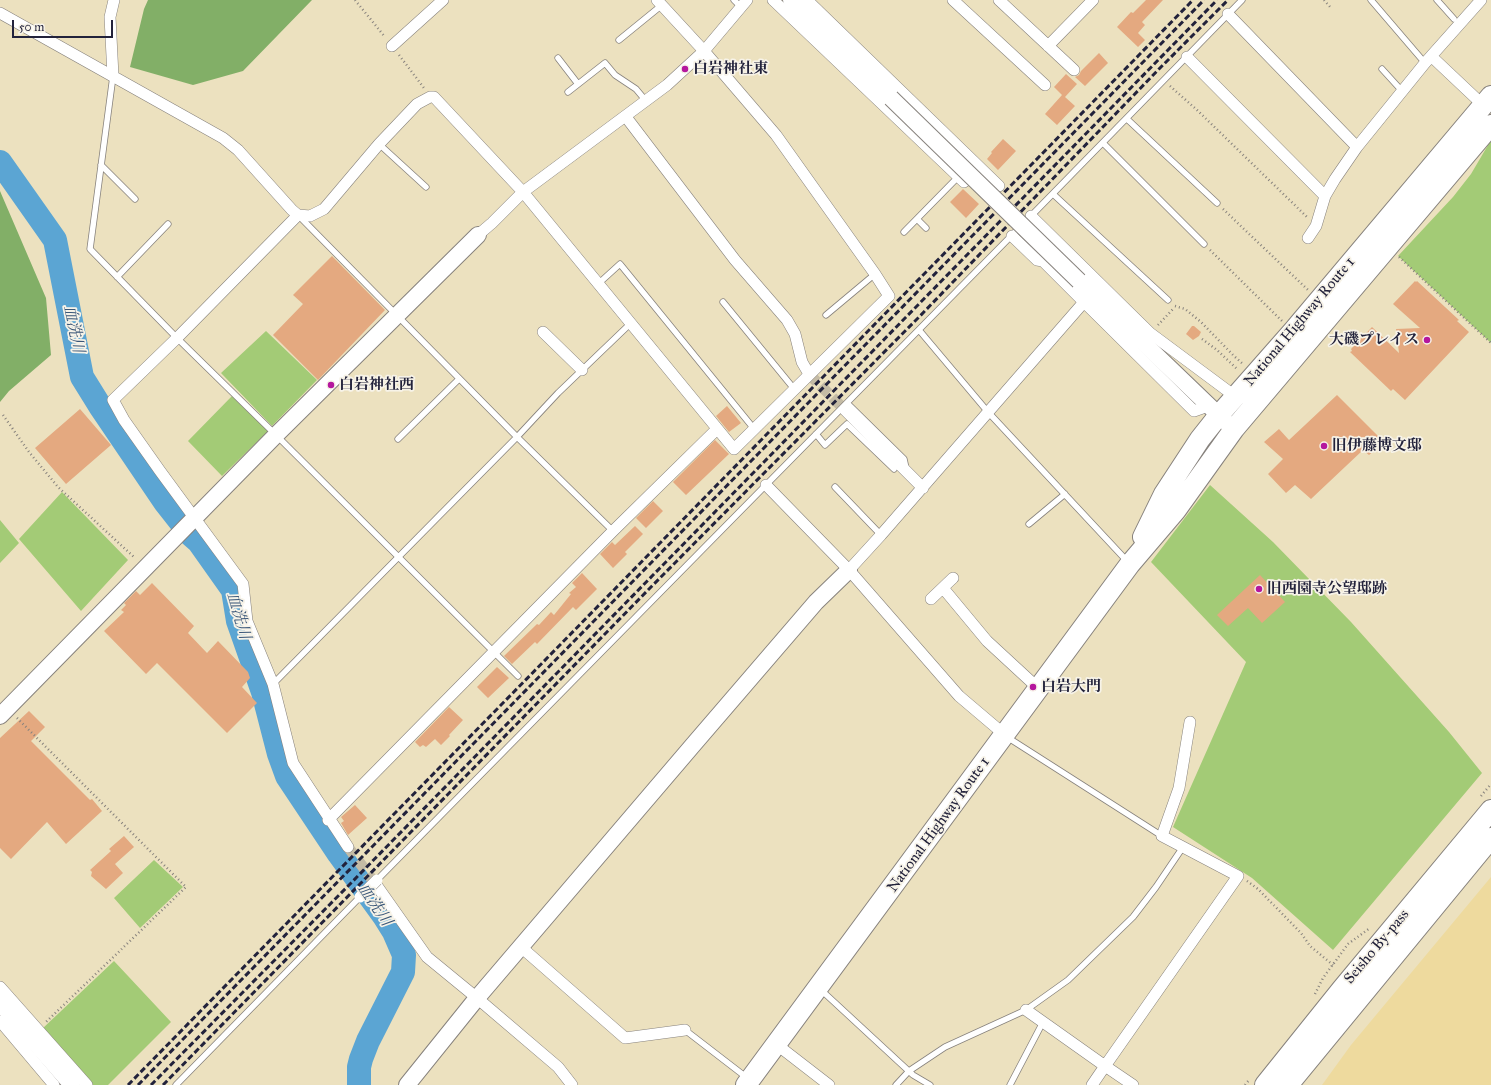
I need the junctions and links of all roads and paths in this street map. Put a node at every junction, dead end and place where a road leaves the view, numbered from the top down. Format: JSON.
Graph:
{"nodes":[{"id":1,"x":114,"y":0,"type":"edge"},
{"id":2,"x":443,"y":0,"type":"edge"},
{"id":3,"x":773,"y":0,"type":"edge"},
{"id":4,"x":791,"y":0,"type":"edge"},
{"id":5,"x":808,"y":0,"type":"edge"},
{"id":6,"x":952,"y":0,"type":"edge"},
{"id":7,"x":999,"y":0,"type":"edge"},
{"id":8,"x":1093,"y":0,"type":"edge"},
{"id":9,"x":1242,"y":0,"type":"edge"},
{"id":10,"x":1324,"y":0,"type":"edge"},
{"id":11,"x":1371,"y":0,"type":"edge"},
{"id":12,"x":1438,"y":0,"type":"edge"},
{"id":13,"x":1481,"y":0,"type":"edge"},
{"id":14,"x":741,"y":2,"type":"edge"},
{"id":15,"x":660,"y":3,"type":"edge"},
{"id":16,"x":1331,"y":8,"type":"dead end"},
{"id":17,"x":0,"y":13,"type":"edge"},
{"id":18,"x":1228,"y":14,"type":"junction"},
{"id":19,"x":1454,"y":19,"type":"dead end"},
{"id":20,"x":619,"y":40,"type":"dead end"},
{"id":21,"x":392,"y":46,"type":"dead end"},
{"id":22,"x":1048,"y":46,"type":"junction"},
{"id":23,"x":704,"y":51,"type":"junction"},
{"id":24,"x":1187,"y":57,"type":"junction"},
{"id":25,"x":558,"y":58,"type":"dead end"},
{"id":26,"x":1428,"y":59,"type":"junction"},
{"id":27,"x":1382,"y":69,"type":"dead end"},
{"id":28,"x":1074,"y":70,"type":"dead end"},
{"id":29,"x":113,"y":76,"type":"junction"},
{"id":30,"x":1163,"y":81,"type":"junction"},
{"id":31,"x":578,"y":84,"type":"junction"},
{"id":32,"x":1044,"y":85,"type":"dead end"},
{"id":33,"x":1402,"y":91,"type":"junction"},
{"id":34,"x":568,"y":92,"type":"dead end"},
{"id":35,"x":1487,"y":100,"type":"edge"},
{"id":36,"x":646,"y":101,"type":"junction"},
{"id":37,"x":626,"y":117,"type":"junction"},
{"id":38,"x":1127,"y":118,"type":"junction"},
{"id":39,"x":1491,"y":125,"type":"edge"},
{"id":40,"x":1103,"y":143,"type":"junction"},
{"id":41,"x":379,"y":144,"type":"junction"},
{"id":42,"x":1357,"y":147,"type":"junction"},
{"id":43,"x":968,"y":156,"type":"junction"},
{"id":44,"x":101,"y":165,"type":"junction"},
{"id":45,"x":947,"y":166,"type":"junction"},
{"id":46,"x":961,"y":179,"type":"joint"},
{"id":47,"x":999,"y":186,"type":"dead end"},
{"id":48,"x":426,"y":187,"type":"dead end"},
{"id":49,"x":523,"y":192,"type":"junction"},
{"id":50,"x":1053,"y":194,"type":"junction"},
{"id":51,"x":1325,"y":196,"type":"junction"},
{"id":52,"x":135,"y":199,"type":"dead end"},
{"id":53,"x":1217,"y":203,"type":"joint"},
{"id":54,"x":298,"y":215,"type":"junction"},
{"id":55,"x":1031,"y":216,"type":"junction"},
{"id":56,"x":917,"y":219,"type":"junction"},
{"id":57,"x":168,"y":224,"type":"dead end"},
{"id":58,"x":1316,"y":226,"type":"junction"},
{"id":59,"x":926,"y":228,"type":"dead end"},
{"id":60,"x":904,"y":232,"type":"dead end"},
{"id":61,"x":478,"y":235,"type":"joint"},
{"id":62,"x":1012,"y":236,"type":"junction"},
{"id":63,"x":1308,"y":238,"type":"dead end"},
{"id":64,"x":1204,"y":244,"type":"joint"},
{"id":65,"x":1398,"y":256,"type":"dead end"},
{"id":66,"x":875,"y":274,"type":"junction"},
{"id":67,"x":117,"y":277,"type":"junction"},
{"id":68,"x":598,"y":284,"type":"junction"},
{"id":69,"x":1168,"y":300,"type":"dead end"},
{"id":70,"x":1318,"y":300,"type":"junction"},
{"id":71,"x":723,"y":302,"type":"dead end"},
{"id":72,"x":1084,"y":302,"type":"junction"},
{"id":73,"x":826,"y":315,"type":"dead end"},
{"id":74,"x":397,"y":316,"type":"junction"},
{"id":75,"x":631,"y":323,"type":"junction"},
{"id":76,"x":1287,"y":327,"type":"dead end"},
{"id":77,"x":919,"y":330,"type":"junction"},
{"id":78,"x":543,"y":332,"type":"dead end"},
{"id":79,"x":1150,"y":333,"type":"junction"},
{"id":80,"x":177,"y":338,"type":"junction"},
{"id":81,"x":1202,"y":339,"type":"dead end"},
{"id":82,"x":1491,"y":343,"type":"edge"},
{"id":83,"x":1245,"y":365,"type":"dead end"},
{"id":84,"x":582,"y":370,"type":"junction"},
{"id":85,"x":1239,"y":371,"type":"dead end"},
{"id":86,"x":809,"y":374,"type":"tunnel mouth"},
{"id":87,"x":459,"y":379,"type":"junction"},
{"id":88,"x":795,"y":390,"type":"junction"},
{"id":89,"x":1236,"y":397,"type":"junction"},
{"id":90,"x":846,"y":406,"type":"junction"},
{"id":91,"x":1214,"y":411,"type":"junction"},
{"id":92,"x":988,"y":412,"type":"junction"},
{"id":93,"x":2,"y":415,"type":"dead end"},
{"id":94,"x":717,"y":429,"type":"junction"},
{"id":95,"x":1234,"y":429,"type":"junction"},
{"id":96,"x":755,"y":430,"type":"junction"},
{"id":97,"x":816,"y":434,"type":"junction"},
{"id":98,"x":276,"y":435,"type":"junction"},
{"id":99,"x":517,"y":436,"type":"junction"},
{"id":100,"x":398,"y":439,"type":"dead end"},
{"id":101,"x":894,"y":469,"type":"joint"},
{"id":102,"x":907,"y":472,"type":"junction"},
{"id":103,"x":766,"y":485,"type":"junction"},
{"id":104,"x":836,"y":487,"type":"dead end"},
{"id":105,"x":923,"y":488,"type":"junction"},
{"id":106,"x":1065,"y":494,"type":"junction"},
{"id":107,"x":188,"y":524,"type":"junction"},
{"id":108,"x":1029,"y":524,"type":"dead end"},
{"id":109,"x":614,"y":531,"type":"junction"},
{"id":110,"x":881,"y":535,"type":"junction"},
{"id":111,"x":398,"y":556,"type":"junction"},
{"id":112,"x":1130,"y":564,"type":"junction"},
{"id":113,"x":146,"y":569,"type":"junction"},
{"id":114,"x":849,"y":570,"type":"junction"},
{"id":115,"x":953,"y":578,"type":"dead end"},
{"id":116,"x":943,"y":588,"type":"junction"},
{"id":117,"x":931,"y":599,"type":"dead end"},
{"id":118,"x":494,"y":652,"type":"junction"},
{"id":119,"x":518,"y":676,"type":"dead end"},
{"id":120,"x":273,"y":684,"type":"junction"},
{"id":121,"x":1039,"y":689,"type":"junction"},
{"id":122,"x":4,"y":712,"type":"edge"},
{"id":123,"x":1190,"y":722,"type":"dead end"},
{"id":124,"x":1004,"y":735,"type":"junction"},
{"id":125,"x":1491,"y":810,"type":"edge"},
{"id":126,"x":328,"y":820,"type":"junction"},
{"id":127,"x":1162,"y":836,"type":"junction"},
{"id":128,"x":1491,"y":838,"type":"edge"},
{"id":129,"x":348,"y":847,"type":"tunnel mouth"},
{"id":130,"x":1183,"y":847,"type":"junction"},
{"id":131,"x":1238,"y":876,"type":"junction"},
{"id":132,"x":377,"y":882,"type":"junction"},
{"id":133,"x":360,"y":897,"type":"joint"},
{"id":134,"x":521,"y":947,"type":"junction"},
{"id":135,"x":1333,"y":965,"type":"dead end"},
{"id":136,"x":0,"y":987,"type":"edge"},
{"id":137,"x":818,"y":988,"type":"junction"},
{"id":138,"x":477,"y":998,"type":"junction"},
{"id":139,"x":0,"y":1003,"type":"edge"},
{"id":140,"x":1026,"y":1010,"type":"junction"},
{"id":141,"x":0,"y":1021,"type":"edge"},
{"id":142,"x":1044,"y":1022,"type":"junction"},
{"id":143,"x":38,"y":1029,"type":"junction"},
{"id":144,"x":685,"y":1030,"type":"joint"},
{"id":145,"x":776,"y":1044,"type":"junction"},
{"id":146,"x":1105,"y":1066,"type":"junction"},
{"id":147,"x":909,"y":1071,"type":"junction"},
{"id":148,"x":748,"y":1082,"type":"edge"},
{"id":149,"x":54,"y":1085,"type":"edge"},
{"id":150,"x":72,"y":1085,"type":"edge"},
{"id":151,"x":87,"y":1085,"type":"edge"},
{"id":152,"x":176,"y":1085,"type":"edge"},
{"id":153,"x":407,"y":1085,"type":"edge"},
{"id":154,"x":572,"y":1085,"type":"edge"},
{"id":155,"x":829,"y":1085,"type":"edge"},
{"id":156,"x":896,"y":1085,"type":"edge"},
{"id":157,"x":930,"y":1085,"type":"edge"},
{"id":158,"x":1010,"y":1085,"type":"edge"},
{"id":159,"x":1092,"y":1085,"type":"edge"},
{"id":160,"x":1133,"y":1085,"type":"edge"},
{"id":161,"x":1265,"y":1085,"type":"edge"},
{"id":162,"x":1288,"y":1085,"type":"edge"}],
"edges":[{"from":1,"to":29,"type":"street"},
{"from":2,"to":21,"type":"street"},
{"from":3,"to":45,"type":"street"},
{"from":4,"to":91,"type":"street","bridge":true},
{"from":5,"to":43,"type":"street"},
{"from":6,"to":32,"type":"street"},
{"from":7,"to":22,"type":"street"},
{"from":8,"to":22,"type":"street"},
{"from":9,"to":18,"type":"lane"},
{"from":10,"to":16,"type":"path"},
{"from":11,"to":26,"type":"lane"},
{"from":12,"to":19,"type":"lane"},
{"from":13,"to":26,"type":"street"},
{"from":14,"to":23,"type":"street"},
{"from":15,"to":20,"type":"lane"},
{"from":15,"to":23,"type":"street"},
{"from":17,"to":29,"type":"street"},
{"from":18,"to":24,"type":"lane"},
{"from":18,"to":42,"type":"street"},
{"from":22,"to":28,"type":"street"},
{"from":23,"to":36,"type":"street"},
{"from":23,"to":66,"type":"street"},
{"from":24,"to":30,"type":"lane"},
{"from":24,"to":51,"type":"street"},
{"from":25,"to":31,"type":"lane"},
{"from":26,"to":33,"type":"street"},
{"from":26,"to":35,"type":"street"},
{"from":27,"to":33,"type":"lane"},
{"from":29,"to":44,"type":"lane"},
{"from":29,"to":54,"type":"street"},
{"from":30,"to":38,"type":"lane"},
{"from":30,"to":58,"type":"path"},
{"from":31,"to":34,"type":"lane"},
{"from":31,"to":36,"type":"lane"},
{"from":33,"to":42,"type":"street"},
{"from":35,"to":70,"type":"highway","name":"National Highway Route 1"},
{"from":36,"to":37,"type":"street"},
{"from":37,"to":49,"type":"street"},
{"from":37,"to":86,"type":"street"},
{"from":38,"to":40,"type":"lane"},
{"from":38,"to":53,"type":"lane"},
{"from":39,"to":95,"type":"highway","name":"National Highway Route 1"},
{"from":40,"to":50,"type":"lane"},
{"from":40,"to":64,"type":"lane"},
{"from":41,"to":48,"type":"lane"},
{"from":41,"to":49,"type":"street"},
{"from":41,"to":54,"type":"street"},
{"from":42,"to":51,"type":"street"},
{"from":43,"to":45,"type":"street"},
{"from":43,"to":47,"type":"street"},
{"from":44,"to":52,"type":"lane"},
{"from":44,"to":67,"type":"lane"},
{"from":45,"to":46,"type":"street"},
{"from":46,"to":56,"type":"lane"},
{"from":49,"to":61,"type":"street"},
{"from":49,"to":68,"type":"street"},
{"from":50,"to":55,"type":"lane"},
{"from":50,"to":69,"type":"lane"},
{"from":51,"to":58,"type":"street"},
{"from":53,"to":70,"type":"path"},
{"from":54,"to":74,"type":"lane"},
{"from":54,"to":80,"type":"street"},
{"from":55,"to":62,"type":"lane"},
{"from":55,"to":79,"type":"street"},
{"from":56,"to":59,"type":"lane"},
{"from":56,"to":60,"type":"lane"},
{"from":57,"to":67,"type":"lane"},
{"from":58,"to":63,"type":"street"},
{"from":61,"to":74,"type":"street"},
{"from":62,"to":72,"type":"street"},
{"from":62,"to":77,"type":"lane"},
{"from":64,"to":76,"type":"path"},
{"from":65,"to":82,"type":"path"},
{"from":66,"to":73,"type":"lane"},
{"from":66,"to":88,"type":"street"},
{"from":67,"to":80,"type":"lane"},
{"from":68,"to":75,"type":"street"},
{"from":68,"to":96,"type":"lane"},
{"from":70,"to":89,"type":"highway","name":"National Highway Route 1"},
{"from":71,"to":88,"type":"lane"},
{"from":72,"to":91,"type":"street"},
{"from":72,"to":92,"type":"street"},
{"from":74,"to":87,"type":"lane"},
{"from":74,"to":98,"type":"street"},
{"from":75,"to":84,"type":"lane"},
{"from":75,"to":94,"type":"street"},
{"from":77,"to":90,"type":"lane"},
{"from":77,"to":92,"type":"lane"},
{"from":78,"to":84,"type":"street"},
{"from":79,"to":83,"type":"path"},
{"from":79,"to":89,"type":"street"},
{"from":80,"to":98,"type":"lane"},
{"from":80,"to":107,"type":"street"},
{"from":81,"to":85,"type":"path"},
{"from":84,"to":99,"type":"lane"},
{"from":87,"to":99,"type":"lane"},
{"from":87,"to":100,"type":"lane"},
{"from":88,"to":96,"type":"street"},
{"from":89,"to":91,"type":"highway","name":"National Highway Route 1"},
{"from":90,"to":97,"type":"lane"},
{"from":90,"to":102,"type":"street"},
{"from":91,"to":95,"type":"street"},
{"from":91,"to":112,"type":"highway","name":"National Highway Route 1"},
{"from":92,"to":105,"type":"street"},
{"from":92,"to":106,"type":"lane"},
{"from":93,"to":113,"type":"path"},
{"from":94,"to":96,"type":"street"},
{"from":94,"to":109,"type":"street"},
{"from":95,"to":112,"type":"highway","name":"National Highway Route 1"},
{"from":97,"to":101,"type":"lane"},
{"from":97,"to":103,"type":"lane"},
{"from":98,"to":107,"type":"street"},
{"from":98,"to":111,"type":"lane"},
{"from":99,"to":109,"type":"lane"},
{"from":99,"to":111,"type":"lane"},
{"from":101,"to":102,"type":"street"},
{"from":102,"to":105,"type":"street"},
{"from":103,"to":114,"type":"street"},
{"from":103,"to":132,"type":"lane"},
{"from":104,"to":110,"type":"lane"},
{"from":105,"to":110,"type":"street"},
{"from":106,"to":108,"type":"lane"},
{"from":106,"to":112,"type":"lane"},
{"from":107,"to":113,"type":"street"},
{"from":107,"to":120,"type":"street"},
{"from":109,"to":118,"type":"street"},
{"from":110,"to":114,"type":"street"},
{"from":111,"to":118,"type":"lane"},
{"from":111,"to":120,"type":"lane"},
{"from":112,"to":121,"type":"highway","name":"National Highway Route 1"},
{"from":113,"to":122,"type":"street"},
{"from":114,"to":124,"type":"street"},
{"from":114,"to":134,"type":"street"},
{"from":115,"to":116,"type":"street"},
{"from":116,"to":117,"type":"street"},
{"from":116,"to":121,"type":"street"},
{"from":118,"to":119,"type":"lane"},
{"from":118,"to":126,"type":"street"},
{"from":120,"to":126,"type":"street"},
{"from":121,"to":124,"type":"highway","name":"National Highway Route 1"},
{"from":122,"to":143,"type":"path"},
{"from":123,"to":127,"type":"street"},
{"from":124,"to":127,"type":"lane"},
{"from":124,"to":137,"type":"highway","name":"National Highway Route 1"},
{"from":125,"to":161,"type":"highway","name":"Seisho By-pass"},
{"from":126,"to":129,"type":"street"},
{"from":127,"to":130,"type":"street"},
{"from":128,"to":162,"type":"highway","name":"Seisho By-pass"},
{"from":130,"to":131,"type":"street"},
{"from":130,"to":140,"type":"lane"},
{"from":131,"to":135,"type":"path"},
{"from":131,"to":146,"type":"street"},
{"from":132,"to":133,"type":"street","bridge":true},
{"from":132,"to":138,"type":"street"},
{"from":133,"to":152,"type":"lane"},
{"from":134,"to":138,"type":"street"},
{"from":134,"to":144,"type":"street"},
{"from":136,"to":143,"type":"street"},
{"from":137,"to":145,"type":"highway","name":"National Highway Route 1"},
{"from":137,"to":147,"type":"lane"},
{"from":138,"to":153,"type":"street"},
{"from":138,"to":154,"type":"street"},
{"from":139,"to":150,"type":"street"},
{"from":140,"to":142,"type":"street"},
{"from":140,"to":147,"type":"lane"},
{"from":141,"to":149,"type":"street"},
{"from":142,"to":146,"type":"street"},
{"from":142,"to":158,"type":"lane"},
{"from":143,"to":151,"type":"street"},
{"from":144,"to":148,"type":"lane"},
{"from":145,"to":148,"type":"highway","name":"National Highway Route 1"},
{"from":145,"to":155,"type":"street"},
{"from":146,"to":159,"type":"street"},
{"from":146,"to":160,"type":"street"},
{"from":147,"to":156,"type":"lane"},
{"from":147,"to":157,"type":"lane"}]}
